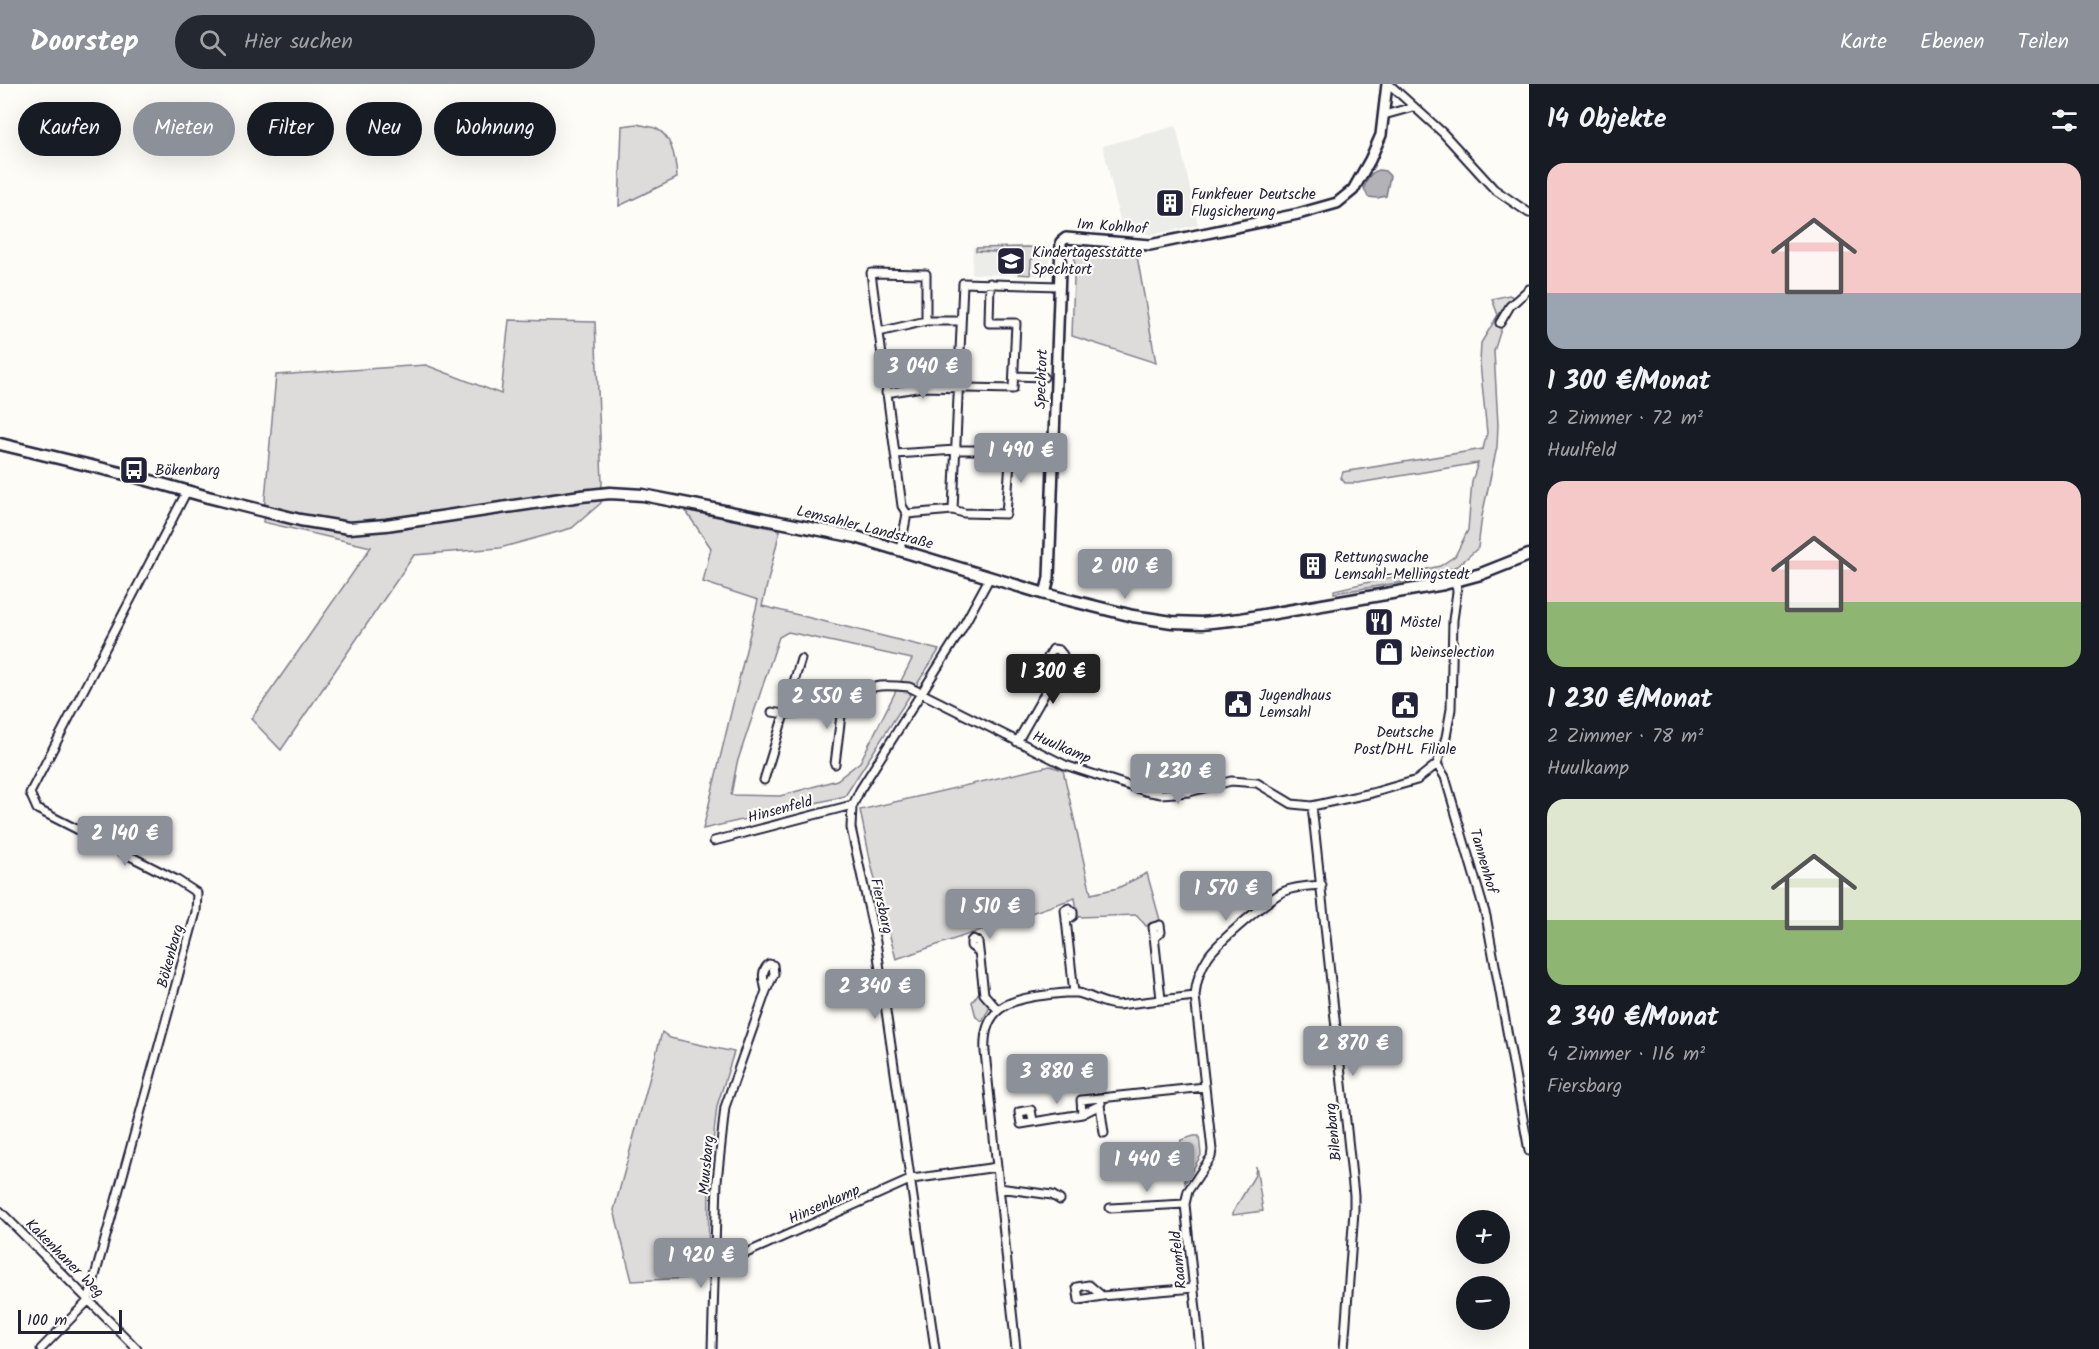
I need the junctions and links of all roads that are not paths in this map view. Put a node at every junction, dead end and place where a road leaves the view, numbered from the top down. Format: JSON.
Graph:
{"nodes":[{"id":1,"x":1388,"y":84,"type":"edge"},
{"id":2,"x":1413,"y":107,"type":"junction"},
{"id":3,"x":1384,"y":115,"type":"junction"},
{"id":4,"x":1529,"y":213,"type":"edge"},
{"id":5,"x":1066,"y":238,"type":"joint"},
{"id":6,"x":990,"y":283,"type":"junction"},
{"id":7,"x":1059,"y":286,"type":"junction"},
{"id":8,"x":1529,"y":289,"type":"edge"},
{"id":9,"x":926,"y":321,"type":"junction"},
{"id":10,"x":961,"y":321,"type":"junction"},
{"id":11,"x":1500,"y":323,"type":"dead end"},
{"id":12,"x":879,"y":332,"type":"junction"},
{"id":13,"x":1014,"y":376,"type":"junction"},
{"id":14,"x":1044,"y":377,"type":"dead end"},
{"id":15,"x":959,"y":387,"type":"junction"},
{"id":16,"x":886,"y":393,"type":"junction"},
{"id":17,"x":1040,"y":442,"type":"dead end"},
{"id":18,"x":0,"y":444,"type":"edge"},
{"id":19,"x":956,"y":450,"type":"junction"},
{"id":20,"x":1011,"y":450,"type":"junction"},
{"id":21,"x":895,"y":454,"type":"junction"},
{"id":22,"x":187,"y":491,"type":"junction"},
{"id":23,"x":953,"y":510,"type":"junction"},
{"id":24,"x":907,"y":514,"type":"junction"},
{"id":25,"x":900,"y":550,"type":"junction"},
{"id":26,"x":1529,"y":555,"type":"edge"},
{"id":27,"x":990,"y":577,"type":"junction"},
{"id":28,"x":1456,"y":581,"type":"junction"},
{"id":29,"x":1046,"y":594,"type":"junction"},
{"id":30,"x":801,"y":659,"type":"dead end"},
{"id":31,"x":1052,"y":681,"type":"dead end"},
{"id":32,"x":922,"y":693,"type":"junction"},
{"id":33,"x":843,"y":699,"type":"junction"},
{"id":34,"x":772,"y":712,"type":"dead end"},
{"id":35,"x":784,"y":715,"type":"junction"},
{"id":36,"x":1017,"y":742,"type":"junction"},
{"id":37,"x":835,"y":764,"type":"dead end"},
{"id":38,"x":1437,"y":764,"type":"junction"},
{"id":39,"x":764,"y":780,"type":"dead end"},
{"id":40,"x":852,"y":805,"type":"junction"},
{"id":41,"x":1312,"y":806,"type":"junction"},
{"id":42,"x":714,"y":841,"type":"dead end"},
{"id":43,"x":1322,"y":885,"type":"junction"},
{"id":44,"x":1066,"y":921,"type":"dead end"},
{"id":45,"x":1154,"y":938,"type":"dead end"},
{"id":46,"x":979,"y":952,"type":"dead end"},
{"id":47,"x":766,"y":991,"type":"dead end"},
{"id":48,"x":1074,"y":993,"type":"junction"},
{"id":49,"x":1195,"y":996,"type":"junction"},
{"id":50,"x":1161,"y":999,"type":"junction"},
{"id":51,"x":998,"y":1010,"type":"junction"},
{"id":52,"x":1205,"y":1087,"type":"junction"},
{"id":53,"x":1106,"y":1099,"type":"junction"},
{"id":54,"x":1100,"y":1105,"type":"junction"},
{"id":55,"x":1082,"y":1114,"type":"junction"},
{"id":56,"x":1033,"y":1121,"type":"dead end"},
{"id":57,"x":1104,"y":1132,"type":"dead end"},
{"id":58,"x":1529,"y":1151,"type":"edge"},
{"id":59,"x":997,"y":1167,"type":"junction"},
{"id":60,"x":912,"y":1179,"type":"junction"},
{"id":61,"x":999,"y":1188,"type":"junction"},
{"id":62,"x":1060,"y":1200,"type":"dead end"},
{"id":63,"x":1185,"y":1204,"type":"junction"},
{"id":64,"x":1110,"y":1208,"type":"dead end"},
{"id":65,"x":0,"y":1211,"type":"edge"},
{"id":66,"x":715,"y":1267,"type":"junction"},
{"id":67,"x":1194,"y":1288,"type":"junction"},
{"id":68,"x":1102,"y":1296,"type":"dead end"},
{"id":69,"x":88,"y":1301,"type":"junction"},
{"id":70,"x":41,"y":1349,"type":"edge"},
{"id":71,"x":137,"y":1349,"type":"edge"},
{"id":72,"x":712,"y":1349,"type":"edge"},
{"id":73,"x":935,"y":1349,"type":"edge"},
{"id":74,"x":1016,"y":1349,"type":"edge"},
{"id":75,"x":1200,"y":1349,"type":"edge"},
{"id":76,"x":1344,"y":1349,"type":"edge"}],
"edges":[{"from":1,"to":2,"type":"street"},
{"from":1,"to":3,"type":"street","name":"Im Kohlhof"},
{"from":2,"to":3,"type":"street"},
{"from":2,"to":4,"type":"street"},
{"from":3,"to":5,"type":"street","name":"Im Kohlhof"},
{"from":5,"to":7,"type":"street","name":"Spechtort"},
{"from":6,"to":7,"type":"street"},
{"from":6,"to":10,"type":"street"},
{"from":6,"to":13,"type":"street"},
{"from":7,"to":29,"type":"street","name":"Spechtort"},
{"from":8,"to":11,"type":"street"},
{"from":9,"to":10,"type":"street"},
{"from":9,"to":12,"type":"street"},
{"from":9,"to":12,"type":"street"},
{"from":10,"to":15,"type":"street"},
{"from":12,"to":16,"type":"street"},
{"from":13,"to":14,"type":"street"},
{"from":13,"to":15,"type":"street"},
{"from":15,"to":16,"type":"street"},
{"from":15,"to":19,"type":"street"},
{"from":16,"to":21,"type":"street"},
{"from":17,"to":20,"type":"street"},
{"from":18,"to":22,"type":"main road","name":"Lemsahler Landstraße"},
{"from":19,"to":20,"type":"street"},
{"from":19,"to":21,"type":"street"},
{"from":19,"to":23,"type":"street"},
{"from":20,"to":23,"type":"street"},
{"from":21,"to":24,"type":"street"},
{"from":22,"to":25,"type":"main road","name":"Lemsahler Landstraße"},
{"from":22,"to":69,"type":"street","name":"Bökenbarg"},
{"from":23,"to":24,"type":"street"},
{"from":24,"to":25,"type":"street"},
{"from":25,"to":27,"type":"main road","name":"Lemsahler Landstraße"},
{"from":26,"to":28,"type":"main road","name":"Lemsahler Landstraße"},
{"from":27,"to":29,"type":"main road","name":"Lemsahler Landstraße"},
{"from":27,"to":32,"type":"street"},
{"from":28,"to":29,"type":"main road","name":"Lemsahler Landstraße"},
{"from":28,"to":38,"type":"street"},
{"from":30,"to":35,"type":"street"},
{"from":31,"to":36,"type":"street"},
{"from":32,"to":33,"type":"street","name":"Huulkamp"},
{"from":32,"to":36,"type":"street","name":"Huulkamp"},
{"from":32,"to":40,"type":"street"},
{"from":33,"to":35,"type":"street","name":"Huulkamp"},
{"from":33,"to":37,"type":"street"},
{"from":34,"to":35,"type":"street"},
{"from":35,"to":39,"type":"street"},
{"from":36,"to":41,"type":"street","name":"Huulkamp"},
{"from":38,"to":41,"type":"street","name":"Huulkamp"},
{"from":38,"to":58,"type":"street","name":"Tannenhof"},
{"from":40,"to":42,"type":"street","name":"Hinsenfeld"},
{"from":40,"to":60,"type":"street","name":"Fiersbarg"},
{"from":41,"to":43,"type":"street","name":"Bilenbarg"},
{"from":43,"to":49,"type":"street"},
{"from":43,"to":76,"type":"street","name":"Bilenbarg"},
{"from":44,"to":48,"type":"street"},
{"from":45,"to":50,"type":"street"},
{"from":46,"to":51,"type":"street"},
{"from":47,"to":66,"type":"street","name":"Muusbarg"},
{"from":48,"to":50,"type":"street"},
{"from":48,"to":51,"type":"street"},
{"from":49,"to":50,"type":"street"},
{"from":49,"to":52,"type":"street"},
{"from":51,"to":59,"type":"street"},
{"from":52,"to":53,"type":"street"},
{"from":52,"to":63,"type":"street"},
{"from":53,"to":54,"type":"street"},
{"from":53,"to":55,"type":"street"},
{"from":54,"to":55,"type":"street"},
{"from":54,"to":57,"type":"street"},
{"from":55,"to":56,"type":"street"},
{"from":59,"to":60,"type":"street","name":"Hinsenkamp"},
{"from":59,"to":61,"type":"street"},
{"from":60,"to":66,"type":"street","name":"Hinsenkamp"},
{"from":60,"to":73,"type":"street","name":"Fiersbarg"},
{"from":61,"to":62,"type":"street"},
{"from":61,"to":74,"type":"street"},
{"from":63,"to":64,"type":"street"},
{"from":63,"to":67,"type":"street","name":"Raamfeld"},
{"from":65,"to":69,"type":"street","name":"Kakenhaner Weg"},
{"from":66,"to":72,"type":"street","name":"Muusbarg"},
{"from":67,"to":68,"type":"street"},
{"from":67,"to":75,"type":"street","name":"Raamfeld"},
{"from":69,"to":70,"type":"street"},
{"from":69,"to":71,"type":"street","name":"Kakenhaner Weg"}]}
